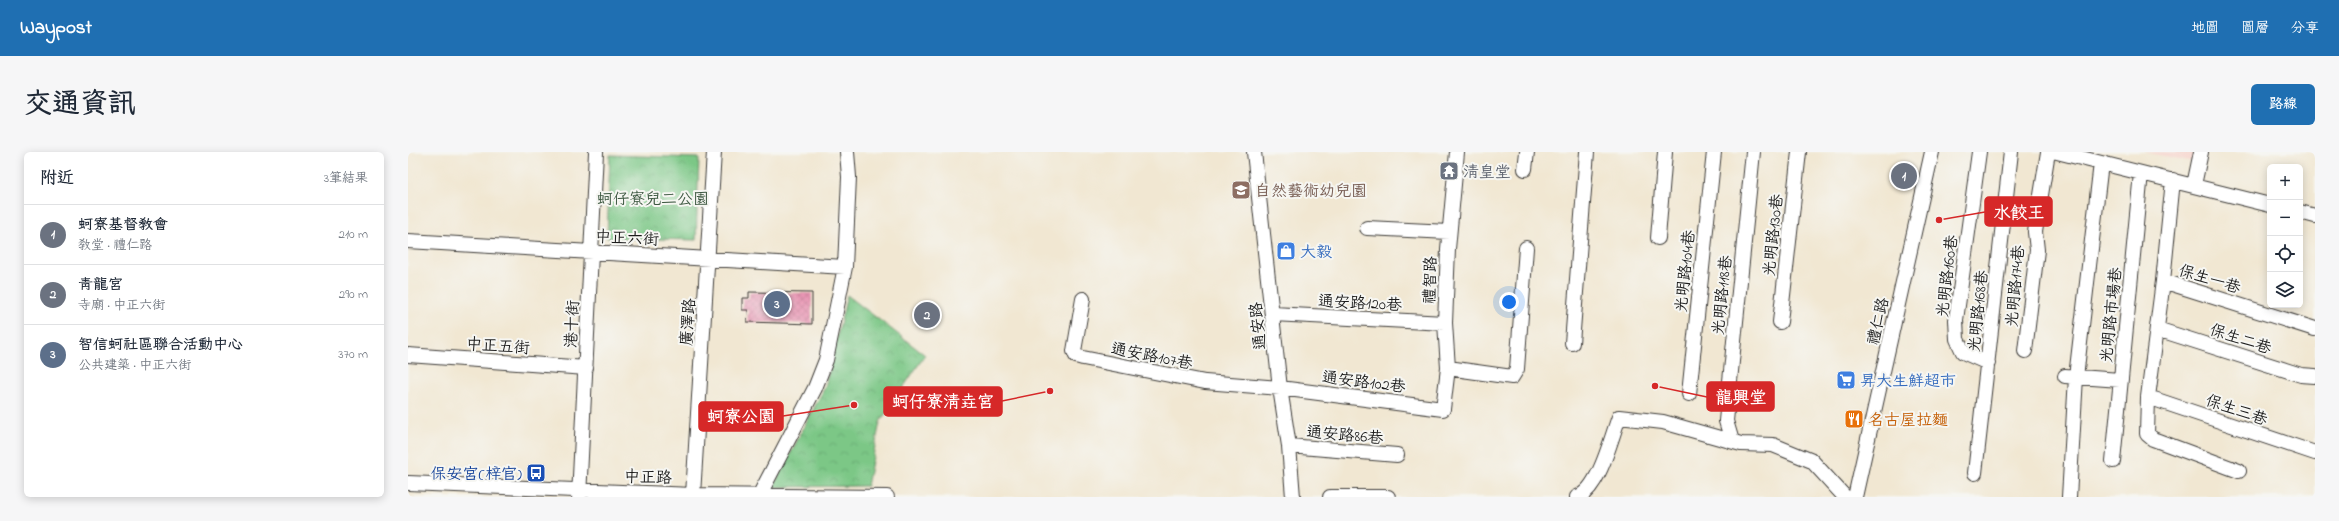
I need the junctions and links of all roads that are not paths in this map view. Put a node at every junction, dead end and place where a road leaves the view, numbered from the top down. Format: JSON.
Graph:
{"nodes":[{"id":1,"x":596,"y":152,"type":"edge"},
{"id":2,"x":714,"y":152,"type":"edge"},
{"id":3,"x":847,"y":152,"type":"edge"},
{"id":4,"x":1254,"y":152,"type":"edge"},
{"id":5,"x":1456,"y":152,"type":"edge"},
{"id":6,"x":1527,"y":152,"type":"edge"},
{"id":7,"x":1587,"y":152,"type":"edge"},
{"id":8,"x":1665,"y":152,"type":"edge"},
{"id":9,"x":1714,"y":152,"type":"edge"},
{"id":10,"x":1753,"y":152,"type":"edge"},
{"id":11,"x":1799,"y":152,"type":"edge"},
{"id":12,"x":1932,"y":152,"type":"edge"},
{"id":13,"x":1979,"y":152,"type":"edge"},
{"id":14,"x":2011,"y":152,"type":"edge"},
{"id":15,"x":2048,"y":152,"type":"edge"},
{"id":16,"x":2057,"y":152,"type":"edge"},
{"id":17,"x":2201,"y":152,"type":"edge"},
{"id":18,"x":2101,"y":163,"type":"junction"},
{"id":19,"x":1525,"y":169,"type":"dead end"},
{"id":20,"x":2141,"y":173,"type":"junction"},
{"id":21,"x":2173,"y":180,"type":"junction"},
{"id":22,"x":2194,"y":185,"type":"junction"},
{"id":23,"x":2267,"y":203,"type":"edge"},
{"id":24,"x":2303,"y":213,"type":"edge"},
{"id":25,"x":2315,"y":216,"type":"edge"},
{"id":26,"x":1367,"y":228,"type":"dead end"},
{"id":27,"x":1449,"y":232,"type":"junction"},
{"id":28,"x":1658,"y":238,"type":"dead end"},
{"id":29,"x":408,"y":241,"type":"edge"},
{"id":30,"x":1526,"y":248,"type":"dead end"},
{"id":31,"x":591,"y":252,"type":"junction"},
{"id":32,"x":708,"y":259,"type":"junction"},
{"id":33,"x":844,"y":267,"type":"junction"},
{"id":34,"x":2163,"y":281,"type":"junction"},
{"id":35,"x":1083,"y":299,"type":"dead end"},
{"id":36,"x":1273,"y":314,"type":"junction"},
{"id":37,"x":1780,"y":322,"type":"dead end"},
{"id":38,"x":1445,"y":323,"type":"junction"},
{"id":39,"x":2157,"y":329,"type":"junction"},
{"id":40,"x":2315,"y":329,"type":"edge"},
{"id":41,"x":1572,"y":343,"type":"dead end"},
{"id":42,"x":2025,"y":351,"type":"dead end"},
{"id":43,"x":408,"y":355,"type":"edge"},
{"id":44,"x":1988,"y":363,"type":"junction"},
{"id":45,"x":586,"y":368,"type":"junction"},
{"id":46,"x":1448,"y":368,"type":"junction"},
{"id":47,"x":2071,"y":376,"type":"junction"},
{"id":48,"x":2315,"y":376,"type":"edge"},
{"id":49,"x":2120,"y":380,"type":"junction"},
{"id":50,"x":1280,"y":388,"type":"junction"},
{"id":51,"x":1689,"y":394,"type":"dead end"},
{"id":52,"x":2148,"y":397,"type":"junction"},
{"id":53,"x":1443,"y":408,"type":"joint"},
{"id":54,"x":1732,"y":441,"type":"junction"},
{"id":55,"x":1289,"y":446,"type":"junction"},
{"id":56,"x":2315,"y":453,"type":"edge"},
{"id":57,"x":1397,"y":455,"type":"dead end"},
{"id":58,"x":2113,"y":461,"type":"dead end"},
{"id":59,"x":2239,"y":471,"type":"dead end"},
{"id":60,"x":1975,"y":473,"type":"dead end"},
{"id":61,"x":408,"y":482,"type":"edge"},
{"id":62,"x":580,"y":494,"type":"edge"},
{"id":63,"x":694,"y":495,"type":"junction"},
{"id":64,"x":759,"y":496,"type":"junction"},
{"id":65,"x":887,"y":497,"type":"edge"},
{"id":66,"x":1293,"y":497,"type":"edge"},
{"id":67,"x":1330,"y":497,"type":"edge"},
{"id":68,"x":1388,"y":497,"type":"edge"},
{"id":69,"x":1577,"y":497,"type":"edge"},
{"id":70,"x":1846,"y":497,"type":"edge"},
{"id":71,"x":1855,"y":497,"type":"edge"},
{"id":72,"x":2069,"y":497,"type":"edge"}],
"edges":[{"from":1,"to":31,"type":"street","name":"港十街"},
{"from":2,"to":32,"type":"street","name":"廣澤路"},
{"from":3,"to":33,"type":"street"},
{"from":4,"to":36,"type":"street","name":"通安路"},
{"from":5,"to":27,"type":"street","name":"禮智路"},
{"from":6,"to":19,"type":"street"},
{"from":7,"to":41,"type":"street"},
{"from":8,"to":28,"type":"street"},
{"from":9,"to":51,"type":"street","name":"光明路104巷"},
{"from":10,"to":54,"type":"street","name":"光明路118巷"},
{"from":11,"to":37,"type":"street","name":"光明路130巷"},
{"from":12,"to":71,"type":"street","name":"禮仁路"},
{"from":13,"to":44,"type":"street","name":"光明路160巷"},
{"from":14,"to":44,"type":"street","name":"光明路168巷"},
{"from":15,"to":42,"type":"street","name":"光明路174巷"},
{"from":16,"to":18,"type":"street"},
{"from":17,"to":22,"type":"street"},
{"from":18,"to":20,"type":"street"},
{"from":18,"to":47,"type":"street"},
{"from":20,"to":21,"type":"street"},
{"from":20,"to":49,"type":"street","name":"光明路市場巷"},
{"from":21,"to":22,"type":"street"},
{"from":21,"to":34,"type":"street"},
{"from":22,"to":23,"type":"street"},
{"from":24,"to":25,"type":"street"},
{"from":26,"to":27,"type":"street"},
{"from":27,"to":38,"type":"street","name":"禮智路"},
{"from":29,"to":31,"type":"street","name":"中正六街"},
{"from":30,"to":46,"type":"street"},
{"from":31,"to":32,"type":"street","name":"中正六街"},
{"from":31,"to":45,"type":"street","name":"港十街"},
{"from":32,"to":33,"type":"street","name":"中正六街"},
{"from":32,"to":63,"type":"street","name":"廣澤路"},
{"from":33,"to":64,"type":"street"},
{"from":34,"to":39,"type":"street"},
{"from":34,"to":40,"type":"street","name":"保生一巷"},
{"from":35,"to":50,"type":"street","name":"通安路107巷"},
{"from":36,"to":38,"type":"street","name":"通安路120巷"},
{"from":36,"to":50,"type":"street","name":"通安路"},
{"from":38,"to":46,"type":"street","name":"禮智路"},
{"from":39,"to":48,"type":"street","name":"保生二巷"},
{"from":39,"to":52,"type":"street"},
{"from":43,"to":45,"type":"street","name":"中正五街"},
{"from":44,"to":60,"type":"street","name":"光明路168巷"},
{"from":45,"to":62,"type":"street","name":"港十街"},
{"from":46,"to":53,"type":"street","name":"禮智路"},
{"from":47,"to":49,"type":"street"},
{"from":47,"to":72,"type":"street"},
{"from":49,"to":58,"type":"street","name":"光明路市場巷"},
{"from":50,"to":53,"type":"street","name":"通安路102巷"},
{"from":50,"to":55,"type":"street","name":"通安路"},
{"from":52,"to":56,"type":"street","name":"保生三巷"},
{"from":52,"to":59,"type":"street"},
{"from":54,"to":69,"type":"street"},
{"from":54,"to":70,"type":"street"},
{"from":55,"to":57,"type":"street","name":"通安路86巷"},
{"from":55,"to":66,"type":"street","name":"通安路"},
{"from":61,"to":62,"type":"street","name":"中正路"},
{"from":62,"to":63,"type":"street","name":"中正路"},
{"from":63,"to":64,"type":"street","name":"中正路"},
{"from":64,"to":65,"type":"street","name":"中正路"},
{"from":67,"to":68,"type":"street"}]}
